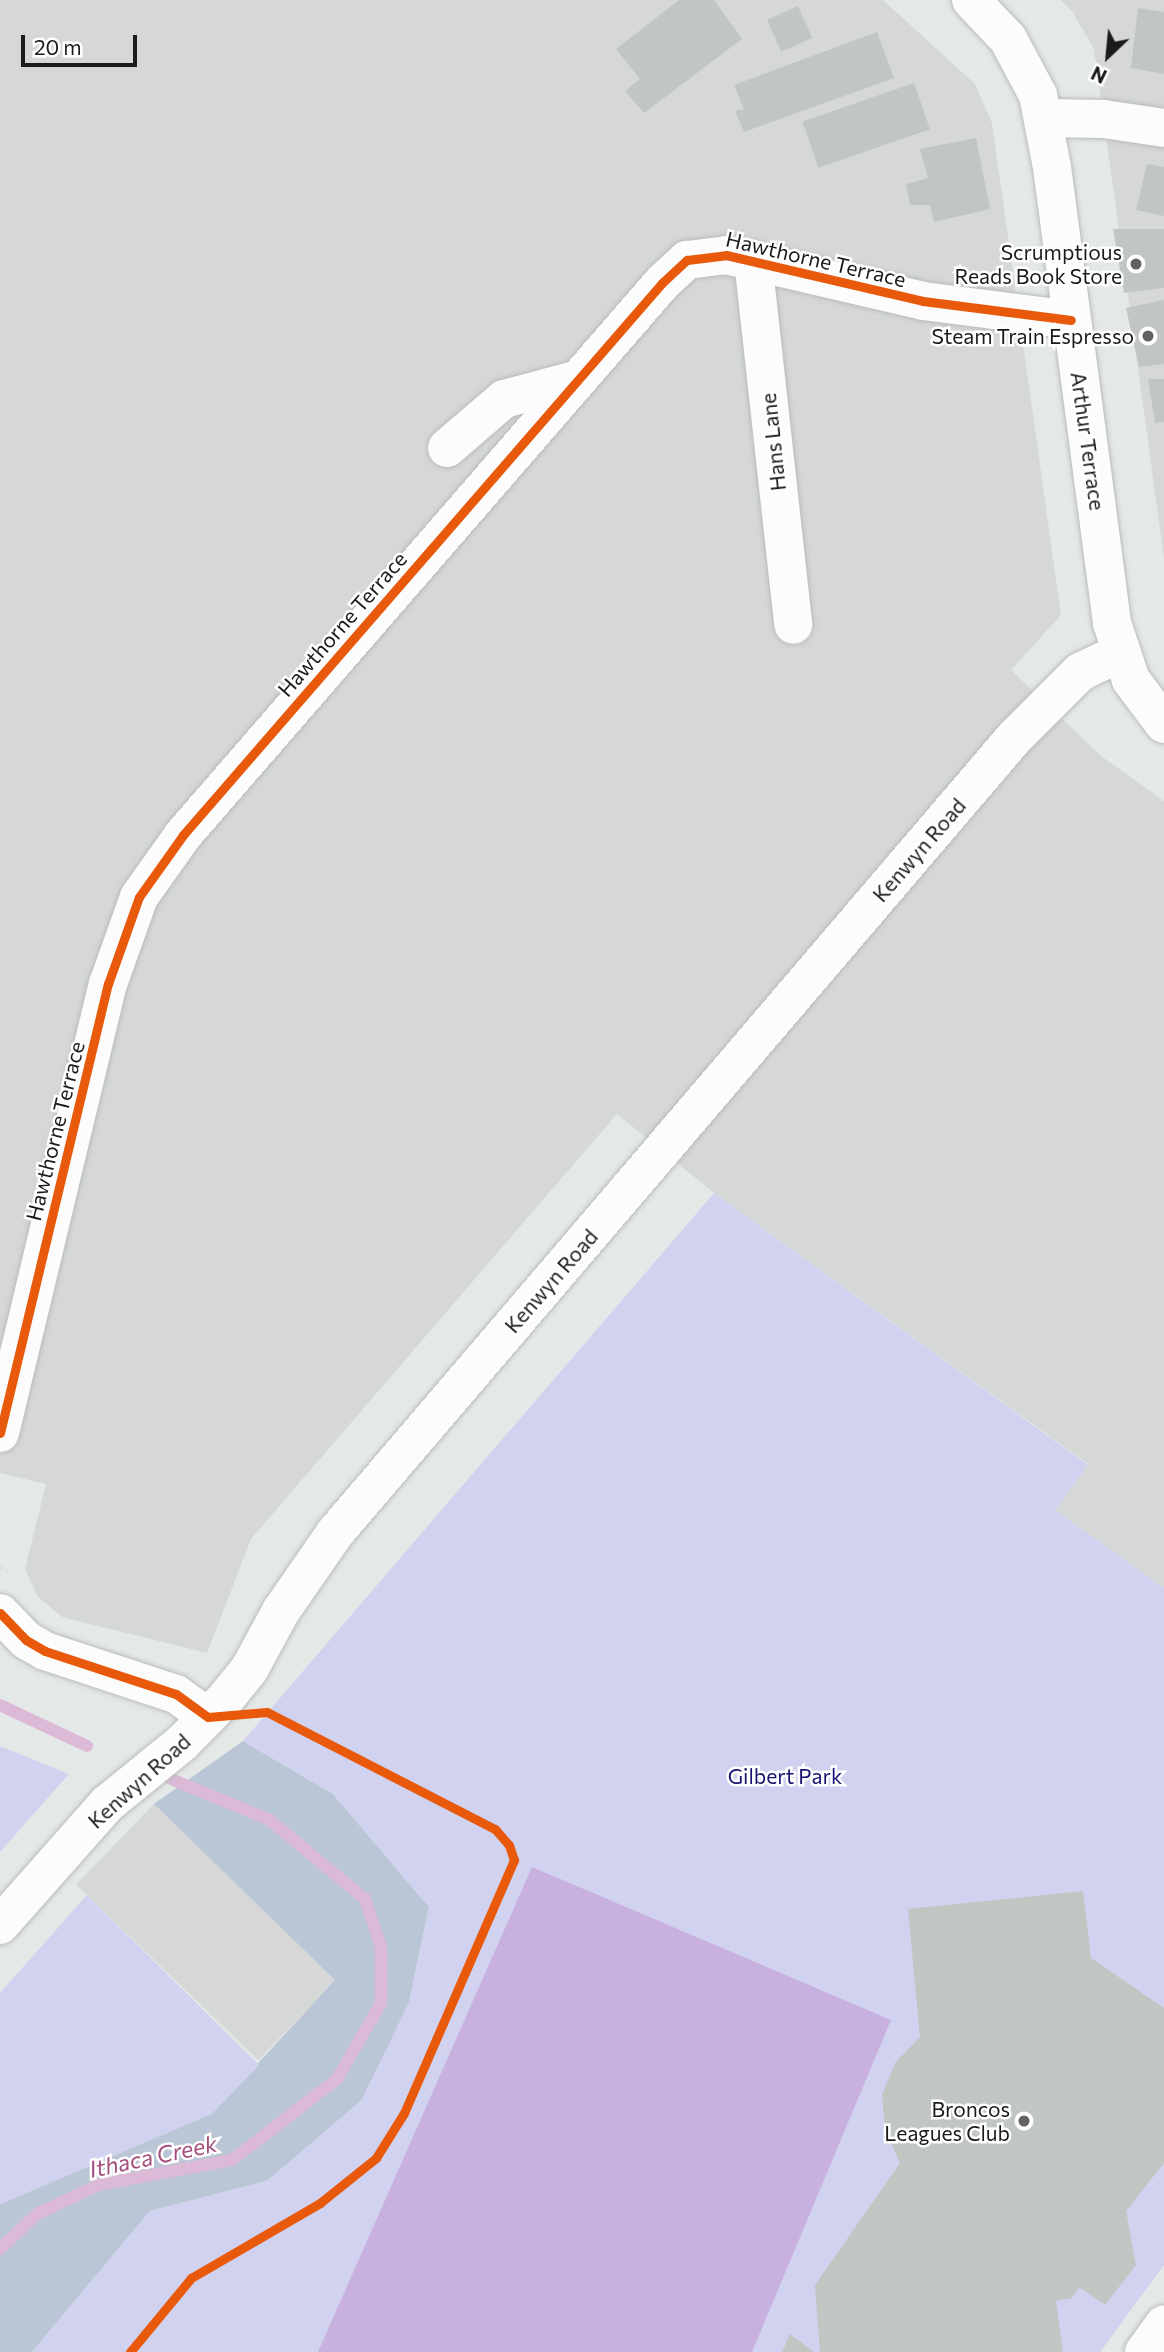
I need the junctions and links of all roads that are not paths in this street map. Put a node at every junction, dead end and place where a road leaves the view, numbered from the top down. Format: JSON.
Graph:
{"nodes":[{"id":1,"x":971,"y":0,"type":"edge"},
{"id":2,"x":1043,"y":118,"type":"junction"},
{"id":3,"x":1164,"y":128,"type":"edge"},
{"id":4,"x":753,"y":260,"type":"junction"},
{"id":5,"x":1071,"y":320,"type":"junction"},
{"id":6,"x":575,"y":380,"type":"junction"},
{"id":7,"x":447,"y":448,"type":"dead end"},
{"id":8,"x":793,"y":625,"type":"dead end"},
{"id":9,"x":1120,"y":653,"type":"junction"},
{"id":10,"x":1164,"y":724,"type":"edge"},
{"id":11,"x":0,"y":1433,"type":"edge"},
{"id":12,"x":0,"y":1614,"type":"edge"},
{"id":13,"x":208,"y":1717,"type":"junction"},
{"id":14,"x":0,"y":1925,"type":"edge"},
{"id":15,"x":1164,"y":2324,"type":"edge"},
{"id":16,"x":1144,"y":2352,"type":"edge"}],
"edges":[{"from":1,"to":2,"type":"street","name":"Arthur Terrace"},
{"from":2,"to":3,"type":"street"},
{"from":2,"to":5,"type":"street","name":"Arthur Terrace"},
{"from":4,"to":5,"type":"street","name":"Hawthorne Terrace"},
{"from":4,"to":6,"type":"street","name":"Hawthorne Terrace"},
{"from":4,"to":8,"type":"street","name":"Hans Lane"},
{"from":5,"to":9,"type":"street","name":"Arthur Terrace"},
{"from":6,"to":7,"type":"street"},
{"from":6,"to":11,"type":"street","name":"Hawthorne Terrace"},
{"from":9,"to":10,"type":"street","name":"Arthur Terrace"},
{"from":9,"to":13,"type":"street","name":"Kenwyn Road"},
{"from":12,"to":13,"type":"street"},
{"from":13,"to":14,"type":"street","name":"Kenwyn Road"},
{"from":15,"to":16,"type":"street"}]}
